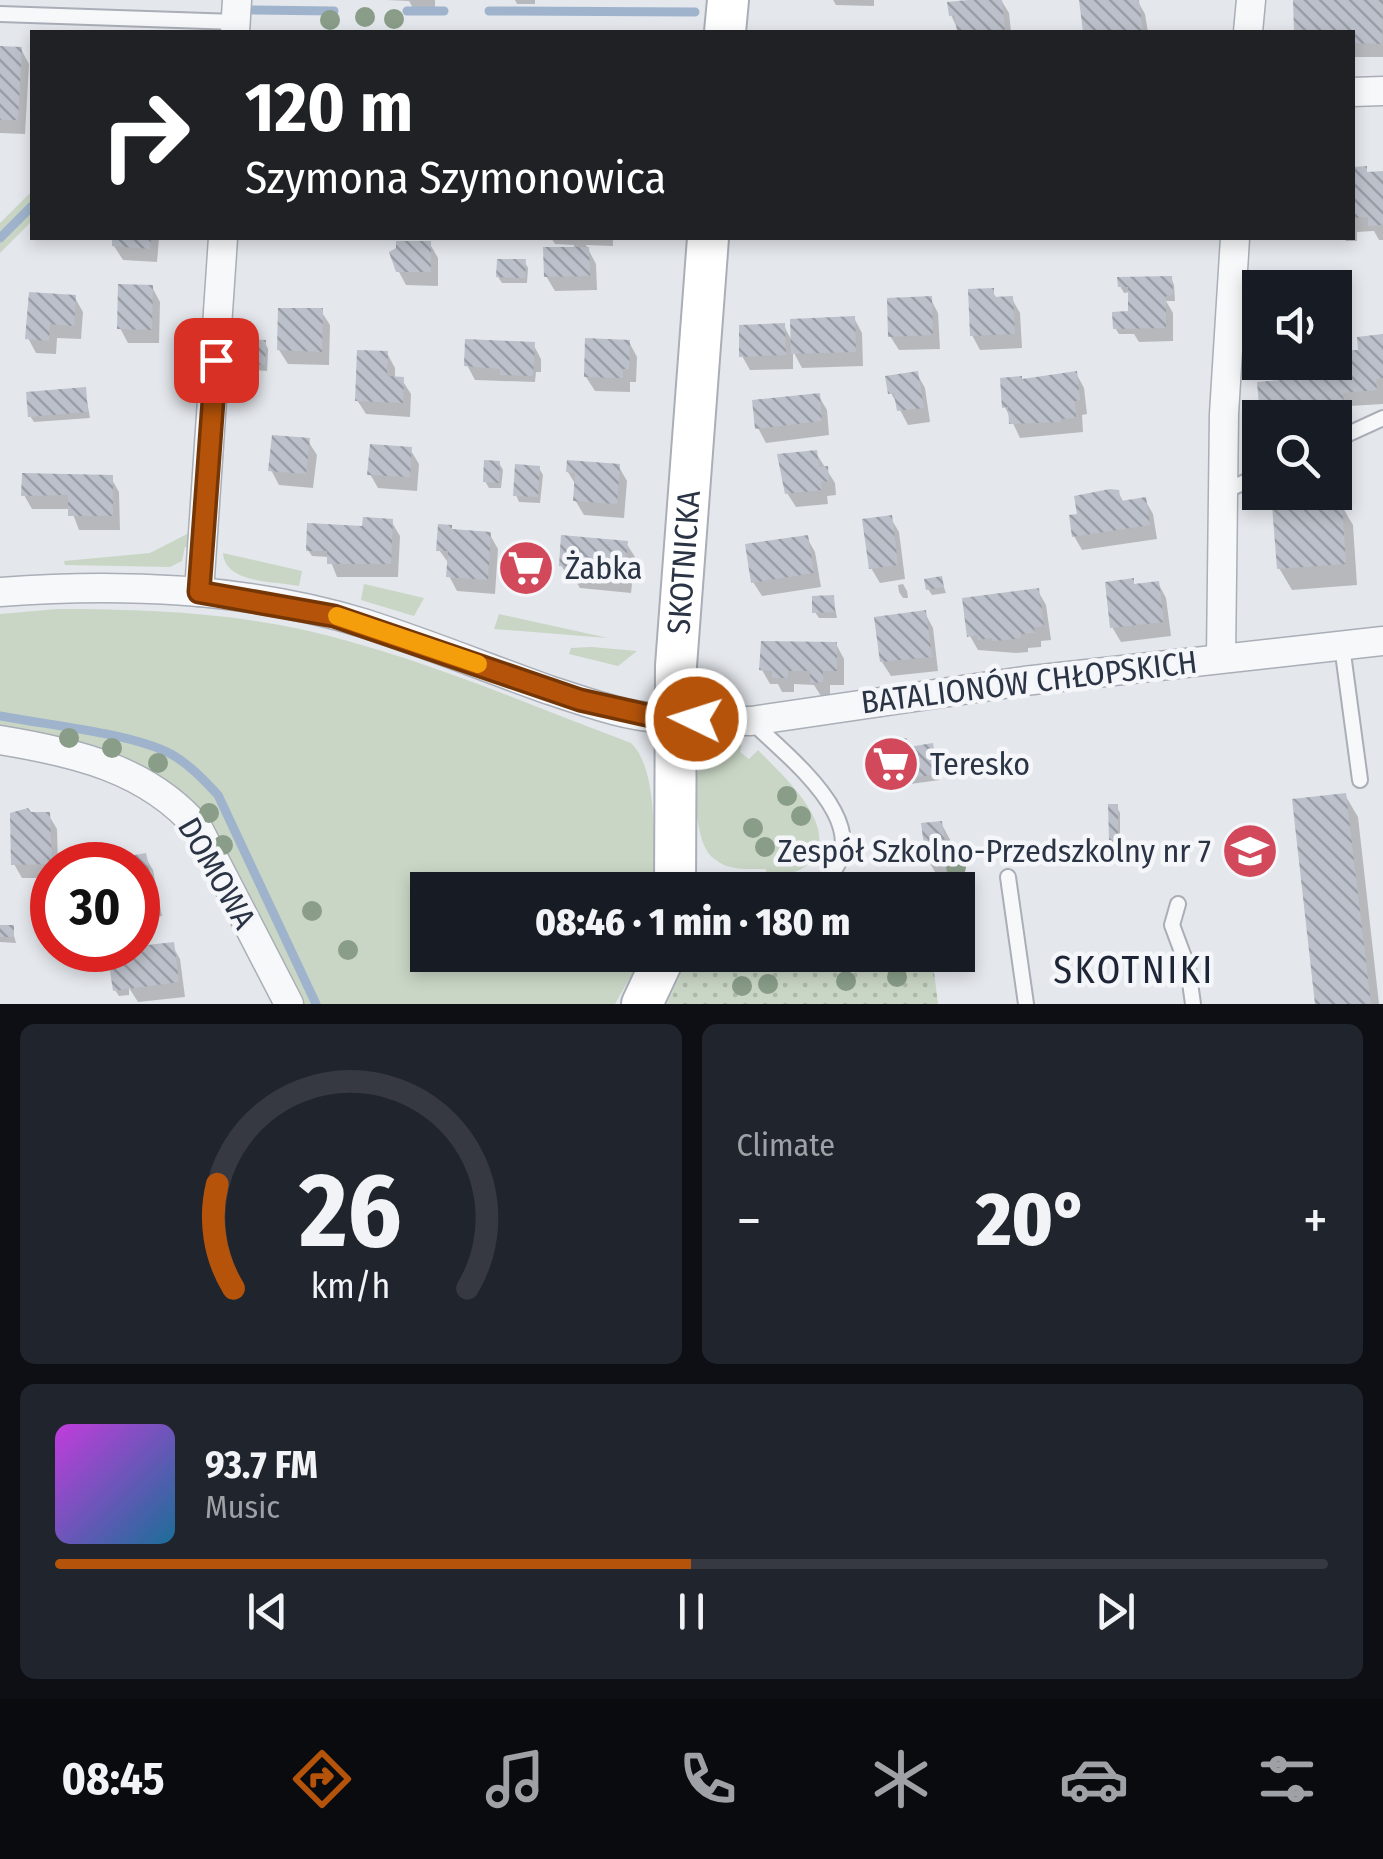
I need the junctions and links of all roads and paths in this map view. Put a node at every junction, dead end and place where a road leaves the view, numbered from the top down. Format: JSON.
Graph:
{"nodes":[{"id":1,"x":728,"y":0,"type":"edge"},
{"id":2,"x":1251,"y":0,"type":"edge"},
{"id":3,"x":0,"y":14,"type":"edge"},
{"id":4,"x":236,"y":18,"type":"edge"},
{"id":5,"x":725,"y":30,"type":"edge"},
{"id":6,"x":1248,"y":30,"type":"edge"},
{"id":7,"x":1383,"y":90,"type":"edge"},
{"id":8,"x":1355,"y":92,"type":"edge"},
{"id":9,"x":223,"y":240,"type":"edge"},
{"id":10,"x":708,"y":240,"type":"edge"},
{"id":11,"x":1235,"y":240,"type":"edge"},
{"id":12,"x":1383,"y":418,"type":"edge"},
{"id":13,"x":1352,"y":432,"type":"edge"},
{"id":14,"x":1242,"y":483,"type":"edge"},
{"id":15,"x":1223,"y":492,"type":"junction"},
{"id":16,"x":0,"y":592,"type":"edge"},
{"id":17,"x":199,"y":592,"type":"junction"},
{"id":18,"x":1383,"y":641,"type":"edge"},
{"id":19,"x":1342,"y":646,"type":"junction"},
{"id":20,"x":1222,"y":658,"type":"junction"},
{"id":21,"x":675,"y":718,"type":"junction"},
{"id":22,"x":751,"y":721,"type":"junction"},
{"id":23,"x":0,"y":740,"type":"edge"},
{"id":24,"x":1360,"y":780,"type":"dead end"},
{"id":25,"x":675,"y":872,"type":"edge"},
{"id":26,"x":833,"y":872,"type":"edge"},
{"id":27,"x":1008,"y":877,"type":"dead end"},
{"id":28,"x":1178,"y":904,"type":"dead end"},
{"id":29,"x":657,"y":972,"type":"edge"},
{"id":30,"x":289,"y":1004,"type":"edge"},
{"id":31,"x":642,"y":1004,"type":"edge"},
{"id":32,"x":1026,"y":1004,"type":"edge"},
{"id":33,"x":1193,"y":1004,"type":"edge"}],
"edges":[{"from":1,"to":5,"type":"street"},
{"from":2,"to":6,"type":"street"},
{"from":3,"to":4,"type":"lane"},
{"from":7,"to":8,"type":"street"},
{"from":9,"to":17,"type":"street"},
{"from":10,"to":21,"type":"street","name":"SKOTNICKA"},
{"from":11,"to":15,"type":"street"},
{"from":12,"to":13,"type":"lane"},
{"from":14,"to":15,"type":"lane"},
{"from":15,"to":20,"type":"street"},
{"from":16,"to":17,"type":"street","name":"BATALIONÓW CHŁOPSKICH"},
{"from":17,"to":21,"type":"street","name":"BATALIONÓW CHŁOPSKICH"},
{"from":18,"to":19,"type":"street","name":"BATALIONÓW CHŁOPSKICH"},
{"from":19,"to":20,"type":"street","name":"BATALIONÓW CHŁOPSKICH"},
{"from":19,"to":24,"type":"lane"},
{"from":20,"to":22,"type":"street","name":"BATALIONÓW CHŁOPSKICH"},
{"from":21,"to":22,"type":"street","name":"BATALIONÓW CHŁOPSKICH"},
{"from":21,"to":25,"type":"street","name":"SKOTNICKA"},
{"from":22,"to":26,"type":"lane"},
{"from":23,"to":30,"type":"street","name":"DOMOWA"},
{"from":27,"to":32,"type":"lane"},
{"from":28,"to":33,"type":"lane"},
{"from":29,"to":31,"type":"street"}]}
